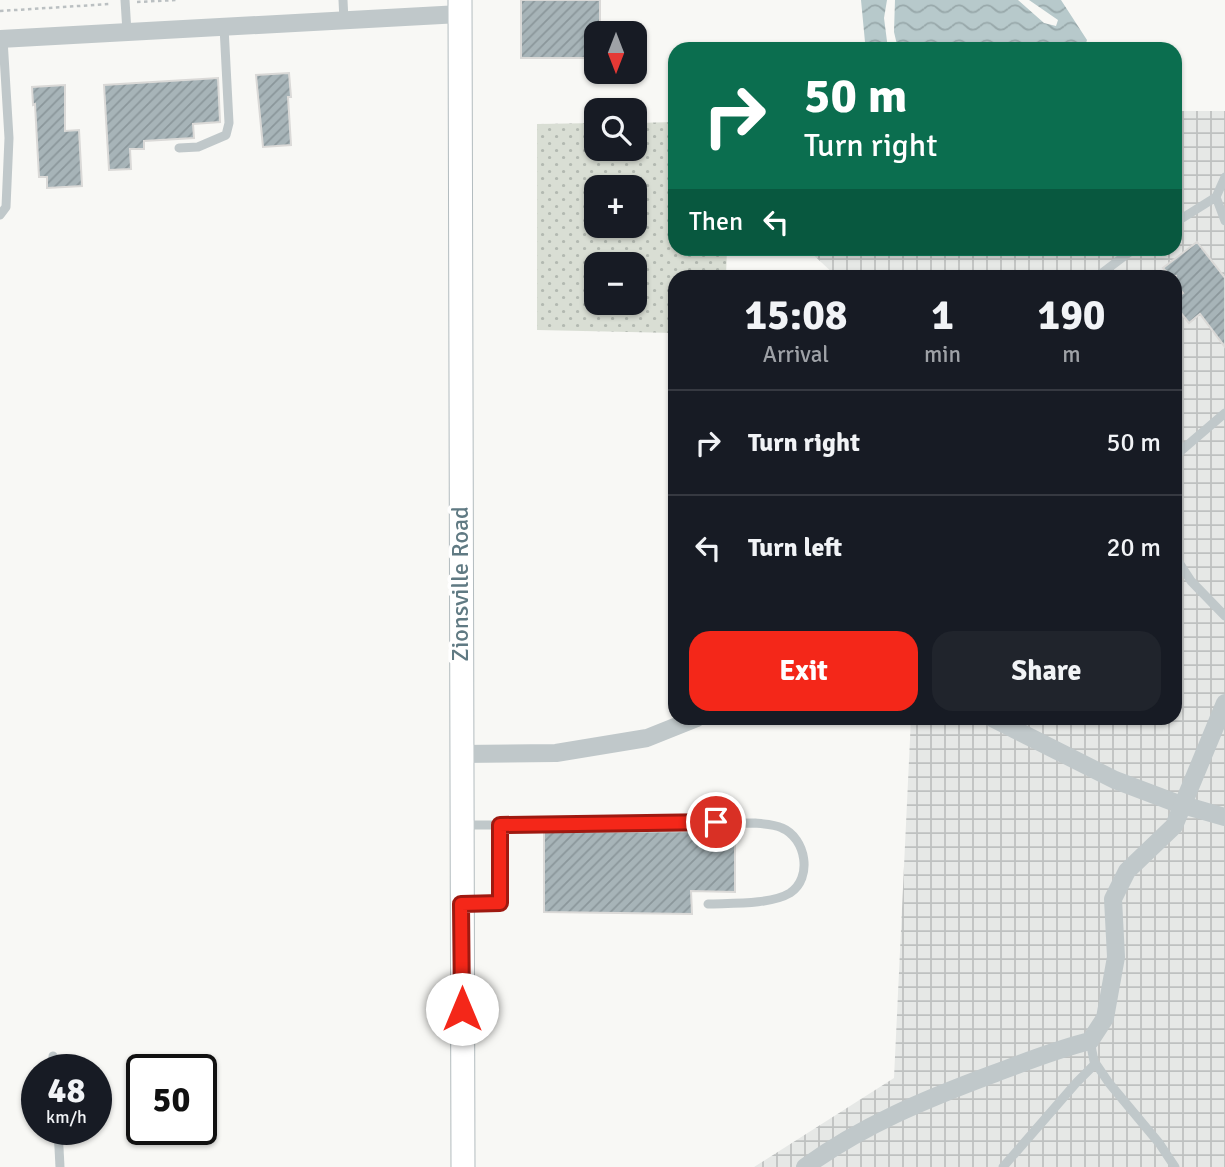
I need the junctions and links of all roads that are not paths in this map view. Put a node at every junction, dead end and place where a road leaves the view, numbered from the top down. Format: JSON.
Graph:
{"nodes":[{"id":1,"x":125,"y":0,"type":"edge"},
{"id":2,"x":343,"y":0,"type":"edge"},
{"id":3,"x":460,"y":7,"type":"edge"},
{"id":4,"x":344,"y":21,"type":"junction"},
{"id":5,"x":225,"y":27,"type":"junction"},
{"id":6,"x":127,"y":32,"type":"junction"},
{"id":7,"x":1,"y":39,"type":"edge"},
{"id":8,"x":179,"y":148,"type":"dead end"},
{"id":9,"x":1225,"y":177,"type":"edge"},
{"id":10,"x":1216,"y":197,"type":"junction"},
{"id":11,"x":0,"y":215,"type":"edge"},
{"id":12,"x":1182,"y":218,"type":"edge"},
{"id":13,"x":1225,"y":221,"type":"edge"},
{"id":14,"x":1125,"y":256,"type":"edge"},
{"id":15,"x":1106,"y":270,"type":"edge"},
{"id":16,"x":1225,"y":412,"type":"edge"},
{"id":17,"x":1182,"y":450,"type":"edge"},
{"id":18,"x":1182,"y":568,"type":"edge"},
{"id":19,"x":1225,"y":616,"type":"edge"},
{"id":20,"x":1225,"y":704,"type":"edge"},
{"id":21,"x":679,"y":725,"type":"edge"},
{"id":22,"x":1006,"y":725,"type":"edge"},
{"id":23,"x":460,"y":754,"type":"junction"},
{"id":24,"x":1183,"y":805,"type":"junction"},
{"id":25,"x":1225,"y":817,"type":"edge"},
{"id":26,"x":461,"y":825,"type":"junction"},
{"id":27,"x":500,"y":825,"type":"junction"},
{"id":28,"x":461,"y":904,"type":"junction"},
{"id":29,"x":708,"y":904,"type":"dead end"},
{"id":30,"x":1090,"y":1041,"type":"junction"},
{"id":31,"x":1096,"y":1064,"type":"junction"},
{"id":32,"x":59,"y":1145,"type":"edge"},
{"id":33,"x":60,"y":1167,"type":"edge"},
{"id":34,"x":463,"y":1167,"type":"edge"},
{"id":35,"x":805,"y":1167,"type":"edge"},
{"id":36,"x":1003,"y":1167,"type":"edge"},
{"id":37,"x":1175,"y":1167,"type":"edge"}],
"edges":[{"from":1,"to":6,"type":"lane"},
{"from":2,"to":4,"type":"lane"},
{"from":3,"to":4,"type":"street"},
{"from":3,"to":23,"type":"main road","name":"Zionsville Road"},
{"from":4,"to":5,"type":"street"},
{"from":5,"to":6,"type":"street"},
{"from":5,"to":8,"type":"lane"},
{"from":6,"to":7,"type":"street"},
{"from":7,"to":11,"type":"lane"},
{"from":9,"to":10,"type":"lane"},
{"from":10,"to":12,"type":"lane"},
{"from":10,"to":13,"type":"lane"},
{"from":14,"to":15,"type":"lane"},
{"from":16,"to":17,"type":"lane"},
{"from":18,"to":19,"type":"lane"},
{"from":20,"to":24,"type":"street"},
{"from":21,"to":23,"type":"street"},
{"from":22,"to":24,"type":"street"},
{"from":23,"to":26,"type":"main road","name":"Zionsville Road"},
{"from":24,"to":25,"type":"street"},
{"from":24,"to":30,"type":"street"},
{"from":26,"to":27,"type":"lane"},
{"from":26,"to":28,"type":"main road","name":"Zionsville Road"},
{"from":27,"to":28,"type":"lane"},
{"from":27,"to":29,"type":"lane"},
{"from":28,"to":34,"type":"main road","name":"Zionsville Road"},
{"from":30,"to":31,"type":"lane"},
{"from":30,"to":35,"type":"street"},
{"from":31,"to":36,"type":"lane"},
{"from":31,"to":37,"type":"lane"},
{"from":32,"to":33,"type":"lane"}]}
